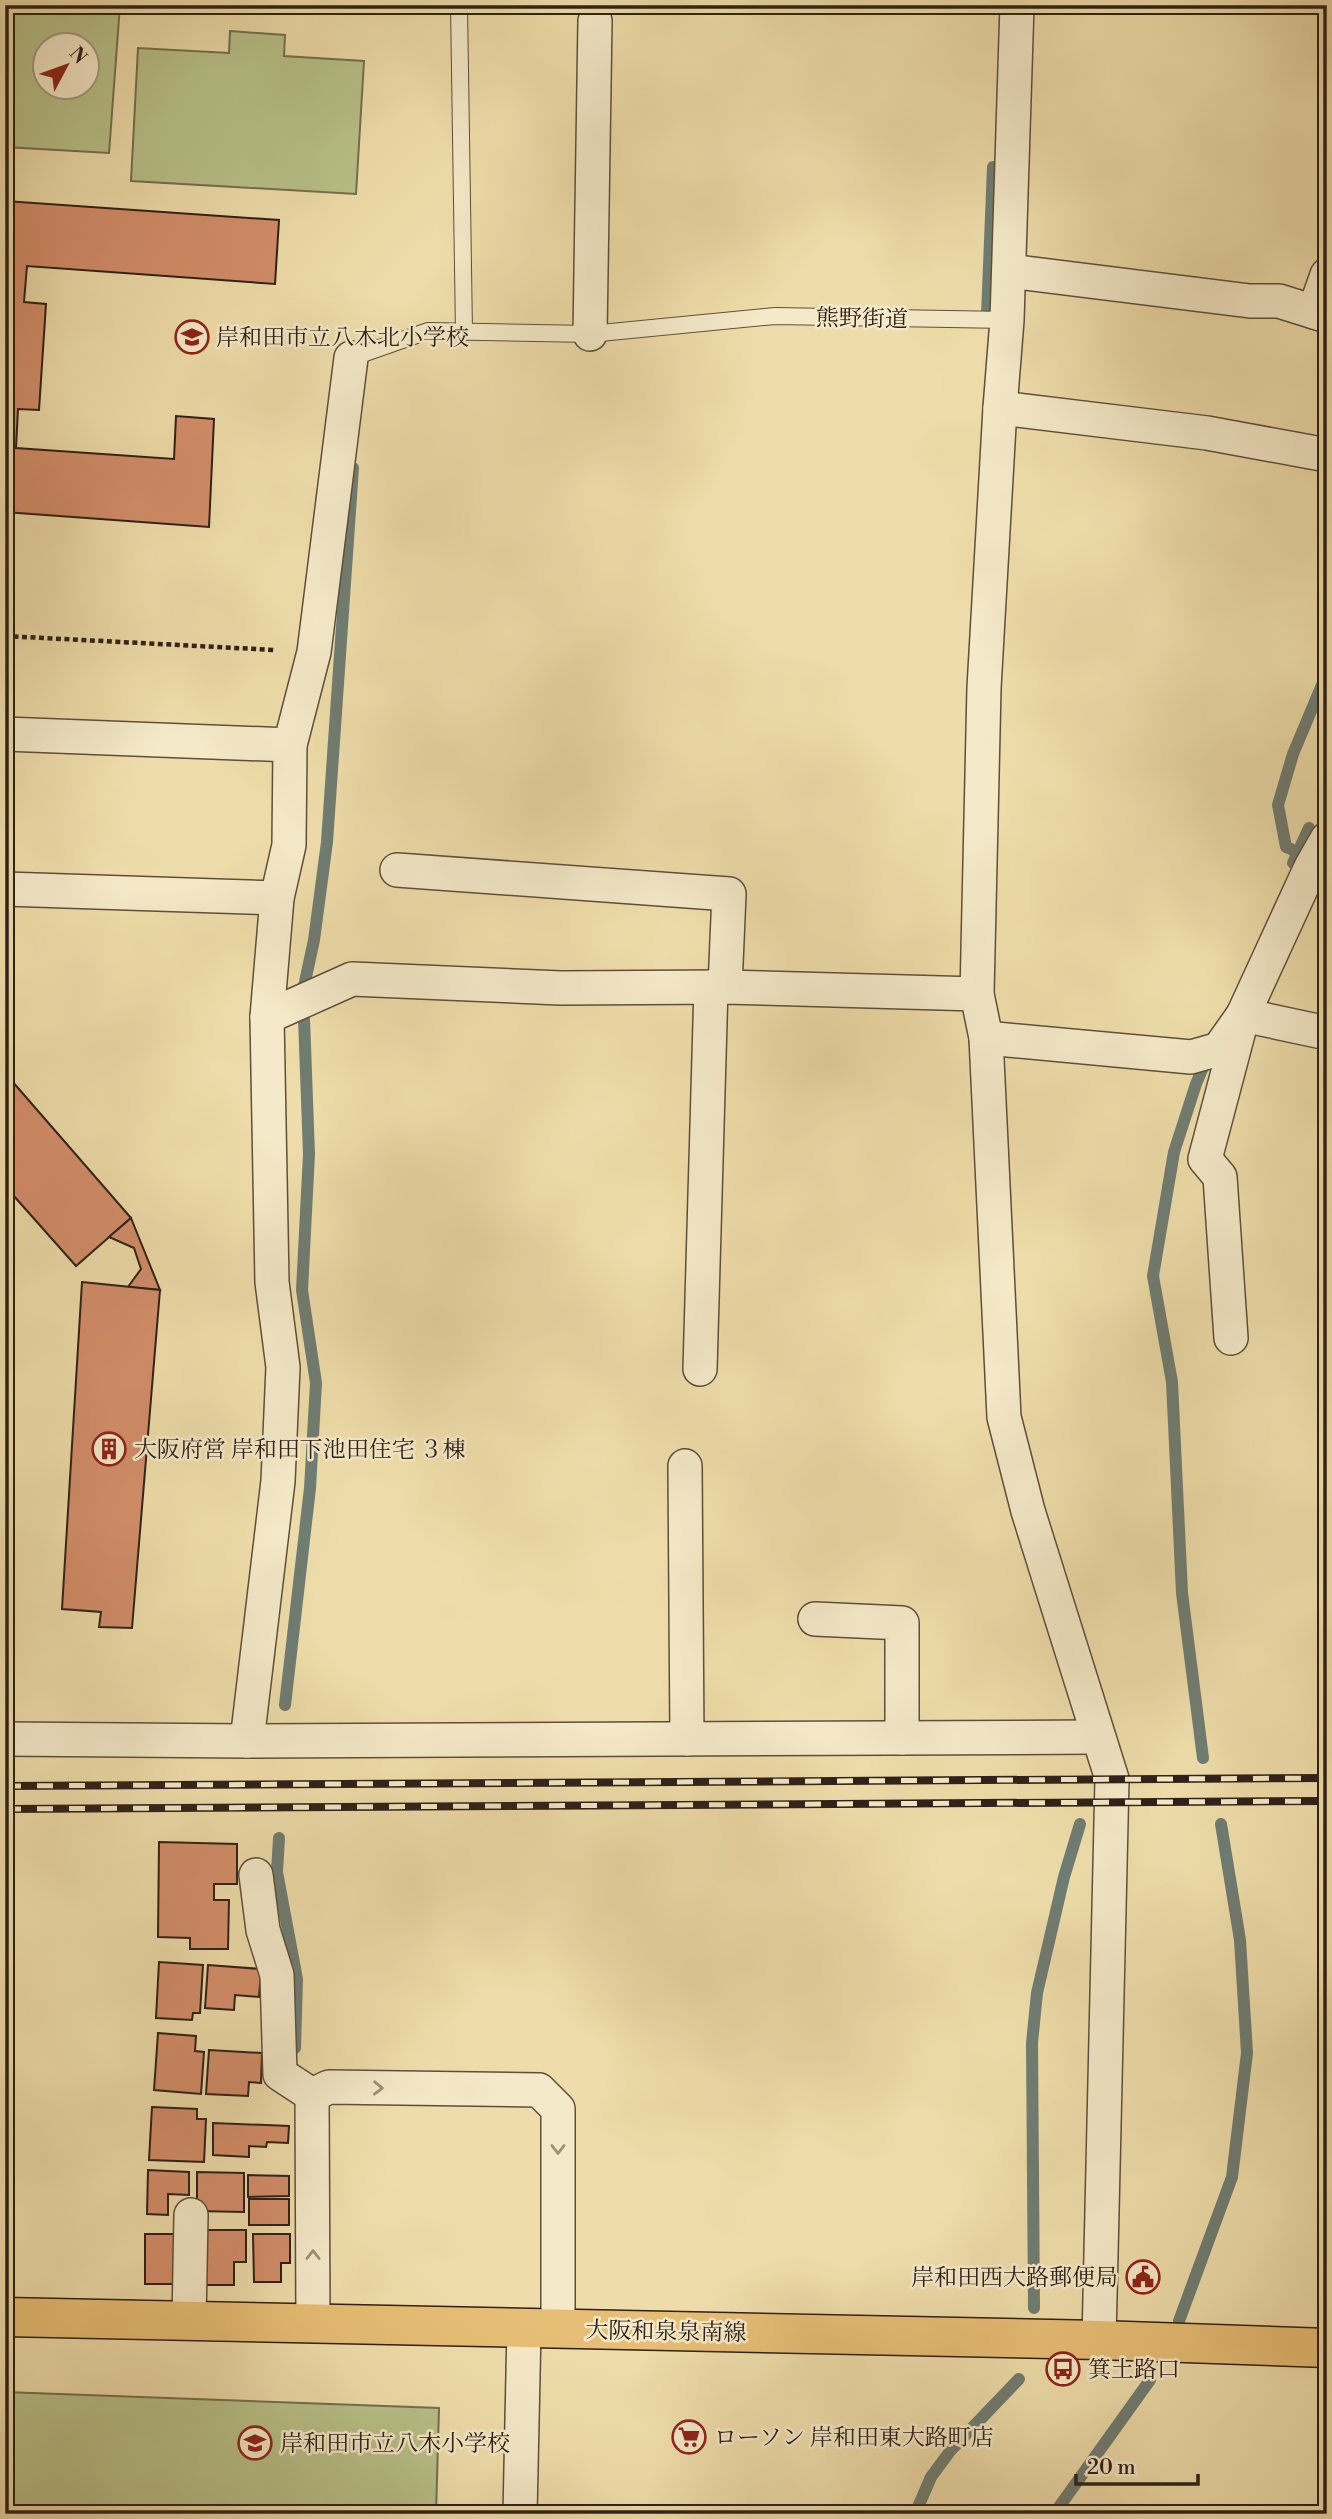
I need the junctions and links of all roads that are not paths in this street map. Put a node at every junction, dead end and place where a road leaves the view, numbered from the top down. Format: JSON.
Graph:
{"nodes":[{"id":1,"x":459,"y":5,"type":"edge"},
{"id":2,"x":1017,"y":5,"type":"edge"},
{"id":3,"x":595,"y":21,"type":"dead end"},
{"id":4,"x":1009,"y":271,"type":"junction"},
{"id":5,"x":1327,"y":275,"type":"edge"},
{"id":6,"x":1321,"y":314,"type":"edge"},
{"id":7,"x":1007,"y":320,"type":"junction"},
{"id":8,"x":464,"y":332,"type":"junction"},
{"id":9,"x":590,"y":334,"type":"junction"},
{"id":10,"x":351,"y":358,"type":"joint"},
{"id":11,"x":1000,"y":408,"type":"junction"},
{"id":12,"x":1327,"y":455,"type":"edge"},
{"id":13,"x":5,"y":734,"type":"edge"},
{"id":14,"x":290,"y":745,"type":"junction"},
{"id":15,"x":1327,"y":839,"type":"edge"},
{"id":16,"x":397,"y":870,"type":"dead end"},
{"id":17,"x":5,"y":889,"type":"edge"},
{"id":18,"x":277,"y":898,"type":"junction"},
{"id":19,"x":718,"y":987,"type":"junction"},
{"id":20,"x":977,"y":995,"type":"junction"},
{"id":21,"x":1243,"y":1015,"type":"junction"},
{"id":22,"x":267,"y":1017,"type":"junction"},
{"id":23,"x":1327,"y":1033,"type":"edge"},
{"id":24,"x":986,"y":1038,"type":"junction"},
{"id":25,"x":1231,"y":1338,"type":"dead end"},
{"id":26,"x":700,"y":1369,"type":"dead end"},
{"id":27,"x":685,"y":1466,"type":"dead end"},
{"id":28,"x":815,"y":1619,"type":"dead end"},
{"id":29,"x":1098,"y":1737,"type":"junction"},
{"id":30,"x":902,"y":1738,"type":"junction"},
{"id":31,"x":5,"y":1739,"type":"edge"},
{"id":32,"x":687,"y":1739,"type":"junction"},
{"id":33,"x":247,"y":1741,"type":"junction"},
{"id":34,"x":256,"y":1875,"type":"dead end"},
{"id":35,"x":312,"y":2095,"type":"junction"},
{"id":36,"x":191,"y":2215,"type":"dead end"},
{"id":37,"x":5,"y":2317,"type":"edge"},
{"id":38,"x":189,"y":2321,"type":"junction"},
{"id":39,"x":313,"y":2323,"type":"junction"},
{"id":40,"x":541,"y":2328,"type":"junction"},
{"id":41,"x":1099,"y":2340,"type":"junction"},
{"id":42,"x":1327,"y":2348,"type":"edge"},
{"id":43,"x":520,"y":2514,"type":"edge"}],
"edges":[{"from":1,"to":8,"type":"lane"},
{"from":2,"to":4,"type":"street"},
{"from":3,"to":9,"type":"street"},
{"from":4,"to":6,"type":"street"},
{"from":4,"to":7,"type":"street"},
{"from":5,"to":6,"type":"street"},
{"from":7,"to":9,"type":"lane","name":"熊野街道"},
{"from":7,"to":11,"type":"street"},
{"from":8,"to":9,"type":"lane","name":"熊野街道"},
{"from":8,"to":10,"type":"lane","name":"熊野街道"},
{"from":10,"to":14,"type":"street"},
{"from":11,"to":12,"type":"street"},
{"from":11,"to":20,"type":"street"},
{"from":13,"to":14,"type":"street"},
{"from":14,"to":18,"type":"street"},
{"from":15,"to":21,"type":"street"},
{"from":16,"to":19,"type":"street"},
{"from":17,"to":18,"type":"street"},
{"from":18,"to":22,"type":"street"},
{"from":19,"to":20,"type":"street"},
{"from":19,"to":22,"type":"street"},
{"from":19,"to":26,"type":"street"},
{"from":20,"to":24,"type":"street"},
{"from":21,"to":23,"type":"street"},
{"from":21,"to":24,"type":"street"},
{"from":21,"to":25,"type":"street"},
{"from":22,"to":33,"type":"street"},
{"from":24,"to":29,"type":"street"},
{"from":27,"to":32,"type":"street"},
{"from":28,"to":30,"type":"street"},
{"from":29,"to":30,"type":"street"},
{"from":29,"to":41,"type":"street"},
{"from":30,"to":32,"type":"street"},
{"from":31,"to":33,"type":"street"},
{"from":32,"to":33,"type":"street"},
{"from":34,"to":35,"type":"street"},
{"from":39,"to":35,"type":"street","one_way":true},
{"from":35,"to":40,"type":"street","one_way":true},
{"from":36,"to":38,"type":"street"},
{"from":37,"to":38,"type":"main road","name":"大阪和泉泉南線"},
{"from":38,"to":39,"type":"main road","name":"大阪和泉泉南線"},
{"from":39,"to":40,"type":"main road","name":"大阪和泉泉南線"},
{"from":40,"to":41,"type":"main road","name":"大阪和泉泉南線"},
{"from":40,"to":43,"type":"street"},
{"from":41,"to":42,"type":"main road","name":"大阪和泉泉南線"}]}
